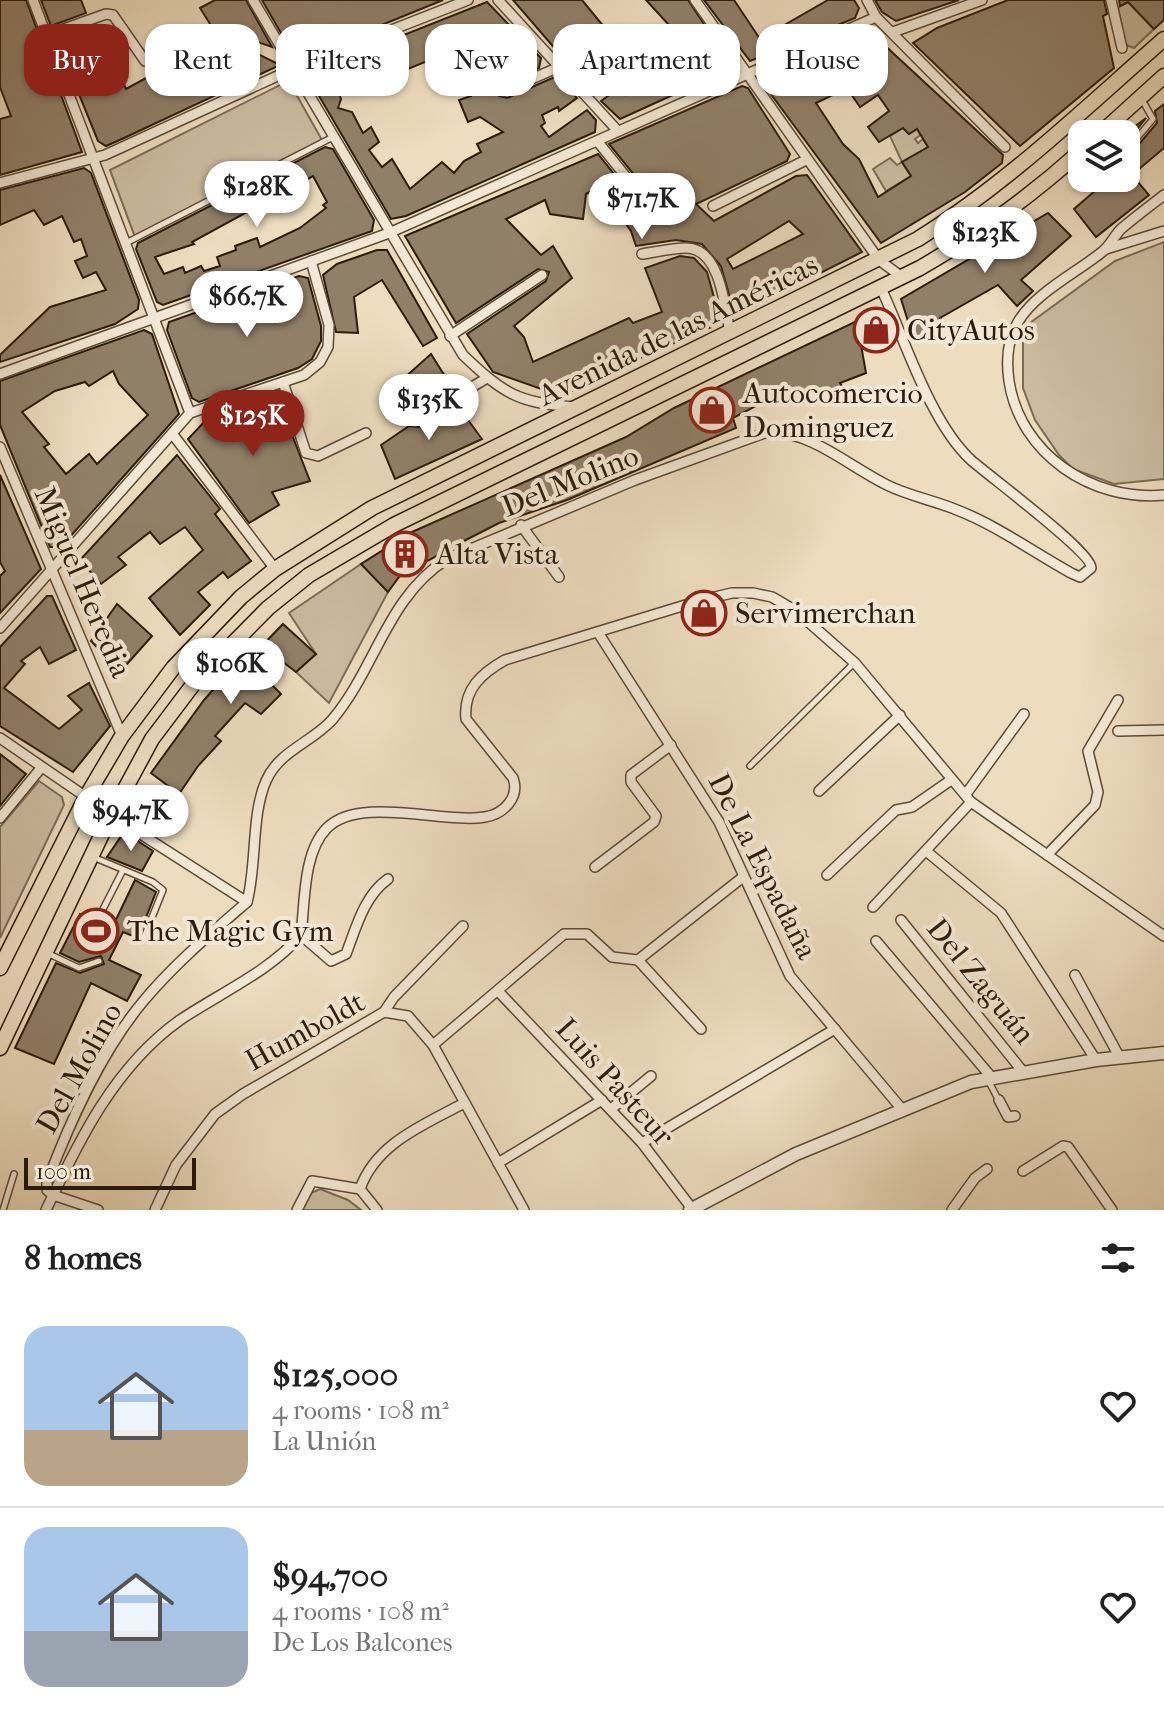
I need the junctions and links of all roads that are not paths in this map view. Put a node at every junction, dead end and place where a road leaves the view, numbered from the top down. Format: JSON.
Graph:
{"nodes":[{"id":1,"x":33,"y":0,"type":"edge"},
{"id":2,"x":253,"y":0,"type":"edge"},
{"id":3,"x":468,"y":0,"type":"edge"},
{"id":4,"x":498,"y":0,"type":"edge"},
{"id":5,"x":695,"y":0,"type":"edge"},
{"id":6,"x":867,"y":0,"type":"edge"},
{"id":7,"x":982,"y":0,"type":"edge"},
{"id":8,"x":1111,"y":0,"type":"edge"},
{"id":9,"x":876,"y":17,"type":"junction"},
{"id":10,"x":43,"y":24,"type":"edge"},
{"id":11,"x":78,"y":24,"type":"edge"},
{"id":12,"x":119,"y":24,"type":"edge"},
{"id":13,"x":408,"y":24,"type":"edge"},
{"id":14,"x":893,"y":32,"type":"junction"},
{"id":15,"x":129,"y":38,"type":"edge"},
{"id":16,"x":1164,"y":39,"type":"edge"},
{"id":17,"x":276,"y":40,"type":"edge"},
{"id":18,"x":1122,"y":48,"type":"dead end"},
{"id":19,"x":553,"y":60,"type":"edge"},
{"id":20,"x":145,"y":61,"type":"dead end"},
{"id":21,"x":744,"y":73,"type":"junction"},
{"id":22,"x":1164,"y":76,"type":"edge"},
{"id":23,"x":276,"y":78,"type":"edge"},
{"id":24,"x":70,"y":96,"type":"edge"},
{"id":25,"x":309,"y":96,"type":"edge"},
{"id":26,"x":586,"y":96,"type":"edge"},
{"id":27,"x":1141,"y":97,"type":"junction"},
{"id":28,"x":1116,"y":120,"type":"edge"},
{"id":29,"x":617,"y":130,"type":"junction"},
{"id":30,"x":1140,"y":134,"type":"edge"},
{"id":31,"x":333,"y":137,"type":"junction"},
{"id":32,"x":598,"y":142,"type":"junction"},
{"id":33,"x":1005,"y":147,"type":"dead end"},
{"id":34,"x":94,"y":159,"type":"junction"},
{"id":35,"x":806,"y":160,"type":"junction"},
{"id":36,"x":1068,"y":162,"type":"edge"},
{"id":37,"x":0,"y":183,"type":"edge"},
{"id":38,"x":1164,"y":195,"type":"edge"},
{"id":39,"x":713,"y":206,"type":"dead end"},
{"id":40,"x":656,"y":214,"type":"dead end"},
{"id":41,"x":1164,"y":231,"type":"edge"},
{"id":42,"x":389,"y":233,"type":"junction"},
{"id":43,"x":126,"y":243,"type":"junction"},
{"id":44,"x":1106,"y":249,"type":"junction"},
{"id":45,"x":642,"y":254,"type":"dead end"},
{"id":46,"x":879,"y":260,"type":"junction"},
{"id":47,"x":311,"y":261,"type":"junction"},
{"id":48,"x":542,"y":275,"type":"dead end"},
{"id":49,"x":902,"y":277,"type":"junction"},
{"id":50,"x":881,"y":288,"type":"junction"},
{"id":51,"x":154,"y":319,"type":"junction"},
{"id":52,"x":730,"y":333,"type":"junction"},
{"id":53,"x":450,"y":336,"type":"junction"},
{"id":54,"x":0,"y":374,"type":"edge"},
{"id":55,"x":487,"y":378,"type":"junction"},
{"id":56,"x":283,"y":382,"type":"junction"},
{"id":57,"x":580,"y":407,"type":"junction"},
{"id":58,"x":190,"y":413,"type":"junction"},
{"id":59,"x":415,"y":421,"type":"dead end"},
{"id":60,"x":366,"y":433,"type":"dead end"},
{"id":61,"x":174,"y":436,"type":"junction"},
{"id":62,"x":0,"y":447,"type":"edge"},
{"id":63,"x":1164,"y":495,"type":"edge"},
{"id":64,"x":521,"y":525,"type":"junction"},
{"id":65,"x":275,"y":569,"type":"junction"},
{"id":66,"x":53,"y":571,"type":"junction"},
{"id":67,"x":559,"y":577,"type":"dead end"},
{"id":68,"x":0,"y":628,"type":"edge"},
{"id":69,"x":599,"y":634,"type":"junction"},
{"id":70,"x":855,"y":663,"type":"junction"},
{"id":71,"x":1118,"y":700,"type":"dead end"},
{"id":72,"x":1024,"y":714,"type":"dead end"},
{"id":73,"x":900,"y":715,"type":"junction"},
{"id":74,"x":1164,"y":730,"type":"edge"},
{"id":75,"x":1118,"y":731,"type":"dead end"},
{"id":76,"x":122,"y":736,"type":"junction"},
{"id":77,"x":0,"y":738,"type":"edge"},
{"id":78,"x":671,"y":745,"type":"junction"},
{"id":79,"x":750,"y":766,"type":"dead end"},
{"id":80,"x":41,"y":768,"type":"junction"},
{"id":81,"x":951,"y":780,"type":"junction"},
{"id":82,"x":819,"y":791,"type":"dead end"},
{"id":83,"x":86,"y":797,"type":"junction"},
{"id":84,"x":968,"y":798,"type":"junction"},
{"id":85,"x":111,"y":815,"type":"junction"},
{"id":86,"x":0,"y":818,"type":"edge"},
{"id":87,"x":926,"y":851,"type":"junction"},
{"id":88,"x":1047,"y":855,"type":"junction"},
{"id":89,"x":92,"y":856,"type":"junction"},
{"id":90,"x":595,"y":867,"type":"dead end"},
{"id":91,"x":123,"y":870,"type":"junction"},
{"id":92,"x":827,"y":875,"type":"dead end"},
{"id":93,"x":743,"y":877,"type":"junction"},
{"id":94,"x":388,"y":879,"type":"dead end"},
{"id":95,"x":247,"y":902,"type":"junction"},
{"id":96,"x":873,"y":907,"type":"dead end"},
{"id":97,"x":100,"y":915,"type":"dead end"},
{"id":98,"x":901,"y":920,"type":"dead end"},
{"id":99,"x":463,"y":926,"type":"dead end"},
{"id":100,"x":301,"y":935,"type":"junction"},
{"id":101,"x":1164,"y":936,"type":"edge"},
{"id":102,"x":143,"y":940,"type":"dead end"},
{"id":103,"x":876,"y":941,"type":"dead end"},
{"id":104,"x":46,"y":953,"type":"junction"},
{"id":105,"x":638,"y":960,"type":"junction"},
{"id":106,"x":99,"y":961,"type":"dead end"},
{"id":107,"x":0,"y":968,"type":"edge"},
{"id":108,"x":1075,"y":975,"type":"dead end"},
{"id":109,"x":498,"y":991,"type":"junction"},
{"id":110,"x":384,"y":1012,"type":"junction"},
{"id":111,"x":701,"y":1029,"type":"dead end"},
{"id":112,"x":835,"y":1029,"type":"junction"},
{"id":113,"x":433,"y":1045,"type":"junction"},
{"id":114,"x":0,"y":1048,"type":"edge"},
{"id":115,"x":1164,"y":1053,"type":"edge"},
{"id":116,"x":1120,"y":1058,"type":"junction"},
{"id":117,"x":1096,"y":1060,"type":"junction"},
{"id":118,"x":1024,"y":1073,"type":"junction"},
{"id":119,"x":651,"y":1076,"type":"dead end"},
{"id":120,"x":990,"y":1079,"type":"junction"},
{"id":121,"x":602,"y":1100,"type":"junction"},
{"id":122,"x":999,"y":1100,"type":"joint"},
{"id":123,"x":464,"y":1103,"type":"junction"},
{"id":124,"x":901,"y":1108,"type":"junction"},
{"id":125,"x":611,"y":1109,"type":"junction"},
{"id":126,"x":1015,"y":1116,"type":"dead end"},
{"id":127,"x":642,"y":1143,"type":"junction"},
{"id":128,"x":498,"y":1163,"type":"junction"},
{"id":129,"x":987,"y":1169,"type":"dead end"},
{"id":130,"x":1023,"y":1171,"type":"dead end"},
{"id":131,"x":14,"y":1174,"type":"dead end"},
{"id":132,"x":360,"y":1189,"type":"junction"},
{"id":133,"x":53,"y":1195,"type":"junction"},
{"id":134,"x":3,"y":1210,"type":"edge"},
{"id":135,"x":46,"y":1210,"type":"edge"},
{"id":136,"x":98,"y":1210,"type":"edge"},
{"id":137,"x":155,"y":1210,"type":"edge"},
{"id":138,"x":297,"y":1210,"type":"edge"},
{"id":139,"x":377,"y":1210,"type":"edge"},
{"id":140,"x":524,"y":1210,"type":"edge"},
{"id":141,"x":691,"y":1210,"type":"edge"},
{"id":142,"x":952,"y":1210,"type":"edge"},
{"id":143,"x":1112,"y":1210,"type":"edge"}],
"edges":[{"from":1,"to":10,"type":"street"},
{"from":2,"to":17,"type":"street"},
{"from":3,"to":13,"type":"street"},
{"from":4,"to":19,"type":"street"},
{"from":5,"to":21,"type":"street"},
{"from":6,"to":9,"type":"street"},
{"from":7,"to":14,"type":"street"},
{"from":8,"to":18,"type":"street"},
{"from":9,"to":14,"type":"street"},
{"from":9,"to":21,"type":"street"},
{"from":11,"to":12,"type":"street"},
{"from":14,"to":33,"type":"street"},
{"from":15,"to":20,"type":"street"},
{"from":16,"to":46,"type":"main road","name":"Avenida de las Américas"},
{"from":21,"to":29,"type":"street"},
{"from":21,"to":35,"type":"street"},
{"from":22,"to":27,"type":"main road"},
{"from":23,"to":34,"type":"street"},
{"from":24,"to":34,"type":"street"},
{"from":25,"to":31,"type":"street"},
{"from":26,"to":29,"type":"street"},
{"from":27,"to":28,"type":"main road"},
{"from":27,"to":30,"type":"lane"},
{"from":29,"to":32,"type":"street"},
{"from":31,"to":42,"type":"street"},
{"from":31,"to":43,"type":"lane"},
{"from":32,"to":40,"type":"street"},
{"from":32,"to":42,"type":"street"},
{"from":34,"to":37,"type":"street"},
{"from":34,"to":43,"type":"street"},
{"from":35,"to":39,"type":"street"},
{"from":35,"to":46,"type":"street"},
{"from":36,"to":49,"type":"main road","name":"Avenida de las Américas"},
{"from":38,"to":44,"type":"street"},
{"from":41,"to":44,"type":"street"},
{"from":42,"to":47,"type":"street"},
{"from":42,"to":53,"type":"street"},
{"from":43,"to":51,"type":"street"},
{"from":44,"to":63,"type":"street"},
{"from":45,"to":52,"type":"street"},
{"from":46,"to":49,"type":"street"},
{"from":46,"to":52,"type":"main road","name":"Avenida de las Américas"},
{"from":47,"to":51,"type":"street"},
{"from":47,"to":56,"type":"street"},
{"from":48,"to":53,"type":"street"},
{"from":49,"to":50,"type":"main road","name":"Avenida de las Américas"},
{"from":50,"to":64,"type":"street","name":"Del Molino"},
{"from":50,"to":85,"type":"main road","name":"Avenida de las Américas"},
{"from":51,"to":54,"type":"street"},
{"from":51,"to":58,"type":"street"},
{"from":52,"to":57,"type":"main road","name":"Avenida de las Américas"},
{"from":53,"to":55,"type":"street"},
{"from":55,"to":57,"type":"street"},
{"from":55,"to":59,"type":"street"},
{"from":56,"to":58,"type":"street"},
{"from":56,"to":60,"type":"street"},
{"from":57,"to":65,"type":"main road","name":"Avenida de las Américas"},
{"from":58,"to":61,"type":"street"},
{"from":61,"to":65,"type":"street"},
{"from":61,"to":66,"type":"street"},
{"from":62,"to":66,"type":"street","name":"Miguel Heredia"},
{"from":64,"to":67,"type":"street"},
{"from":64,"to":95,"type":"street","name":"Del Molino"},
{"from":65,"to":76,"type":"main road","name":"Avenida de las Américas"},
{"from":66,"to":68,"type":"street"},
{"from":66,"to":76,"type":"street","name":"Miguel Heredia"},
{"from":69,"to":70,"type":"street"},
{"from":69,"to":78,"type":"street","name":"De La Espadaña"},
{"from":69,"to":100,"type":"street"},
{"from":70,"to":73,"type":"street"},
{"from":70,"to":79,"type":"lane"},
{"from":71,"to":88,"type":"street"},
{"from":72,"to":84,"type":"street"},
{"from":73,"to":81,"type":"street"},
{"from":73,"to":82,"type":"street"},
{"from":74,"to":75,"type":"street"},
{"from":76,"to":83,"type":"main road","name":"Avenida de las Américas"},
{"from":77,"to":80,"type":"street"},
{"from":78,"to":90,"type":"street"},
{"from":78,"to":93,"type":"street","name":"De La Espadaña"},
{"from":80,"to":83,"type":"street"},
{"from":80,"to":86,"type":"street"},
{"from":81,"to":84,"type":"street"},
{"from":81,"to":92,"type":"street"},
{"from":83,"to":107,"type":"main road","name":"Avenida de las Américas"},
{"from":84,"to":87,"type":"street"},
{"from":84,"to":88,"type":"street"},
{"from":85,"to":89,"type":"main road","name":"Avenida de las Américas"},
{"from":85,"to":95,"type":"street"},
{"from":87,"to":96,"type":"street"},
{"from":87,"to":117,"type":"street"},
{"from":88,"to":101,"type":"street"},
{"from":89,"to":91,"type":"lane"},
{"from":89,"to":104,"type":"main road","name":"Avenida de las Américas"},
{"from":91,"to":97,"type":"lane"},
{"from":91,"to":102,"type":"lane"},
{"from":93,"to":105,"type":"street"},
{"from":93,"to":112,"type":"street","name":"De La Espadaña"},
{"from":94,"to":100,"type":"street"},
{"from":95,"to":133,"type":"street","name":"Del Molino"},
{"from":98,"to":118,"type":"street","name":"Del Zaguán"},
{"from":99,"to":110,"type":"street"},
{"from":100,"to":133,"type":"street"},
{"from":103,"to":120,"type":"street"},
{"from":104,"to":106,"type":"lane"},
{"from":104,"to":114,"type":"main road","name":"Avenida de las Américas"},
{"from":105,"to":109,"type":"street"},
{"from":105,"to":111,"type":"street"},
{"from":108,"to":116,"type":"street"},
{"from":109,"to":113,"type":"street"},
{"from":109,"to":121,"type":"street","name":"Luis Pasteur"},
{"from":110,"to":113,"type":"street","name":"Humboldt"},
{"from":110,"to":137,"type":"street","name":"Humboldt"},
{"from":112,"to":124,"type":"street","name":"De La Espadaña"},
{"from":112,"to":127,"type":"street"},
{"from":113,"to":123,"type":"street","name":"Humboldt"},
{"from":115,"to":116,"type":"street"},
{"from":116,"to":117,"type":"street"},
{"from":117,"to":118,"type":"street"},
{"from":118,"to":120,"type":"street"},
{"from":119,"to":125,"type":"street"},
{"from":120,"to":122,"type":"lane"},
{"from":120,"to":124,"type":"street"},
{"from":121,"to":125,"type":"street","name":"Luis Pasteur"},
{"from":121,"to":128,"type":"street"},
{"from":122,"to":126,"type":"street"},
{"from":123,"to":128,"type":"street","name":"Humboldt"},
{"from":123,"to":132,"type":"street"},
{"from":124,"to":141,"type":"street"},
{"from":125,"to":127,"type":"street","name":"Luis Pasteur"},
{"from":127,"to":141,"type":"street","name":"Luis Pasteur"},
{"from":128,"to":140,"type":"street","name":"Humboldt"},
{"from":129,"to":142,"type":"street"},
{"from":130,"to":143,"type":"street"},
{"from":131,"to":134,"type":"lane"},
{"from":132,"to":138,"type":"street"},
{"from":132,"to":139,"type":"street"},
{"from":133,"to":135,"type":"street"},
{"from":133,"to":136,"type":"street"}]}
